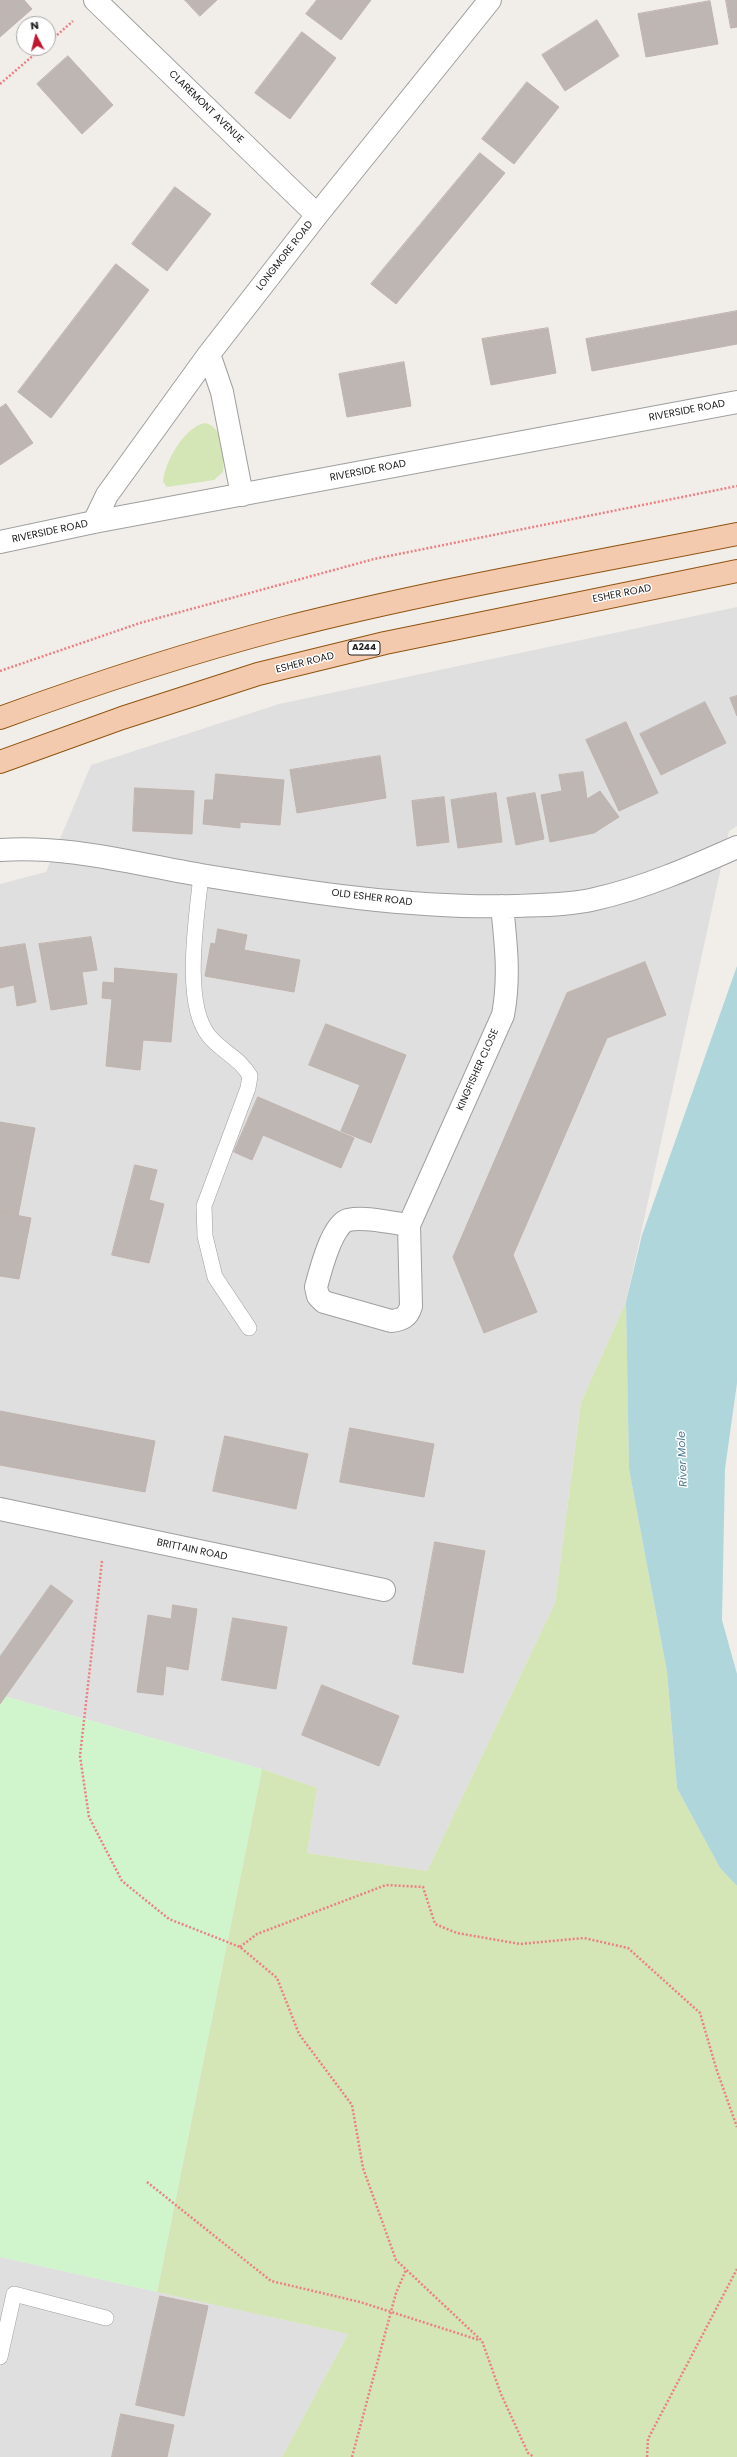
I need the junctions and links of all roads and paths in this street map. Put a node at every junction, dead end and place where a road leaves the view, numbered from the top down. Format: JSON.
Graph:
{"nodes":[{"id":1,"x":95,"y":0,"type":"edge"},
{"id":2,"x":490,"y":0,"type":"edge"},
{"id":3,"x":33,"y":56,"type":"edge"},
{"id":4,"x":0,"y":84,"type":"edge"},
{"id":5,"x":317,"y":215,"type":"junction"},
{"id":6,"x":209,"y":354,"type":"junction"},
{"id":7,"x":737,"y":402,"type":"edge"},
{"id":8,"x":737,"y":486,"type":"edge"},
{"id":9,"x":242,"y":494,"type":"junction"},
{"id":10,"x":94,"y":522,"type":"junction"},
{"id":11,"x":737,"y":534,"type":"edge"},
{"id":12,"x":0,"y":542,"type":"edge"},
{"id":13,"x":737,"y":571,"type":"edge"},
{"id":14,"x":0,"y":671,"type":"edge"},
{"id":15,"x":0,"y":718,"type":"edge"},
{"id":16,"x":0,"y":762,"type":"edge"},
{"id":17,"x":737,"y":847,"type":"edge"},
{"id":18,"x":0,"y":850,"type":"edge"},
{"id":19,"x":201,"y":875,"type":"junction"},
{"id":20,"x":502,"y":906,"type":"junction"},
{"id":21,"x":409,"y":1225,"type":"junction"},
{"id":22,"x":249,"y":1328,"type":"dead end"},
{"id":23,"x":0,"y":1509,"type":"edge"},
{"id":24,"x":106,"y":1531,"type":"junction"},
{"id":25,"x":384,"y":1590,"type":"dead end"},
{"id":26,"x":240,"y":1946,"type":"junction"},
{"id":27,"x":737,"y":2127,"type":"edge"},
{"id":28,"x":147,"y":2182,"type":"dead end"},
{"id":29,"x":737,"y":2269,"type":"edge"},
{"id":30,"x":406,"y":2270,"type":"junction"},
{"id":31,"x":392,"y":2312,"type":"junction"},
{"id":32,"x":106,"y":2318,"type":"dead end"},
{"id":33,"x":482,"y":2341,"type":"junction"},
{"id":34,"x":0,"y":2357,"type":"edge"},
{"id":35,"x":352,"y":2457,"type":"edge"},
{"id":36,"x":534,"y":2457,"type":"edge"},
{"id":37,"x":647,"y":2457,"type":"edge"}],
"edges":[{"from":1,"to":5,"type":"street","name":"CLAREMONT AVENUE"},
{"from":2,"to":5,"type":"street","name":"LONGMORE ROAD"},
{"from":3,"to":4,"type":"path"},
{"from":5,"to":6,"type":"street","name":"LONGMORE ROAD"},
{"from":6,"to":9,"type":"street"},
{"from":6,"to":10,"type":"street","name":"LONGMORE ROAD"},
{"from":7,"to":9,"type":"street","name":"RIVERSIDE ROAD"},
{"from":8,"to":14,"type":"path"},
{"from":9,"to":10,"type":"street","name":"RIVERSIDE ROAD"},
{"from":10,"to":12,"type":"street","name":"RIVERSIDE ROAD"},
{"from":11,"to":15,"type":"main road"},
{"from":13,"to":16,"type":"main road","name":"ESHER ROAD","number":"A244"},
{"from":17,"to":20,"type":"street","name":"OLD ESHER ROAD"},
{"from":18,"to":19,"type":"street","name":"OLD ESHER ROAD"},
{"from":19,"to":20,"type":"street","name":"OLD ESHER ROAD"},
{"from":19,"to":22,"type":"lane"},
{"from":20,"to":21,"type":"street","name":"KINGFISHER CLOSE"},
{"from":21,"to":21,"type":"street","name":"KINGFISHER CLOSE"},
{"from":23,"to":24,"type":"street","name":"BRITTAIN ROAD"},
{"from":24,"to":25,"type":"street","name":"BRITTAIN ROAD"},
{"from":24,"to":26,"type":"path"},
{"from":26,"to":27,"type":"path"},
{"from":26,"to":30,"type":"path"},
{"from":28,"to":31,"type":"path"},
{"from":29,"to":37,"type":"path"},
{"from":30,"to":31,"type":"path"},
{"from":30,"to":33,"type":"path"},
{"from":31,"to":33,"type":"path"},
{"from":31,"to":35,"type":"path"},
{"from":32,"to":34,"type":"lane"},
{"from":33,"to":36,"type":"path"}]}
